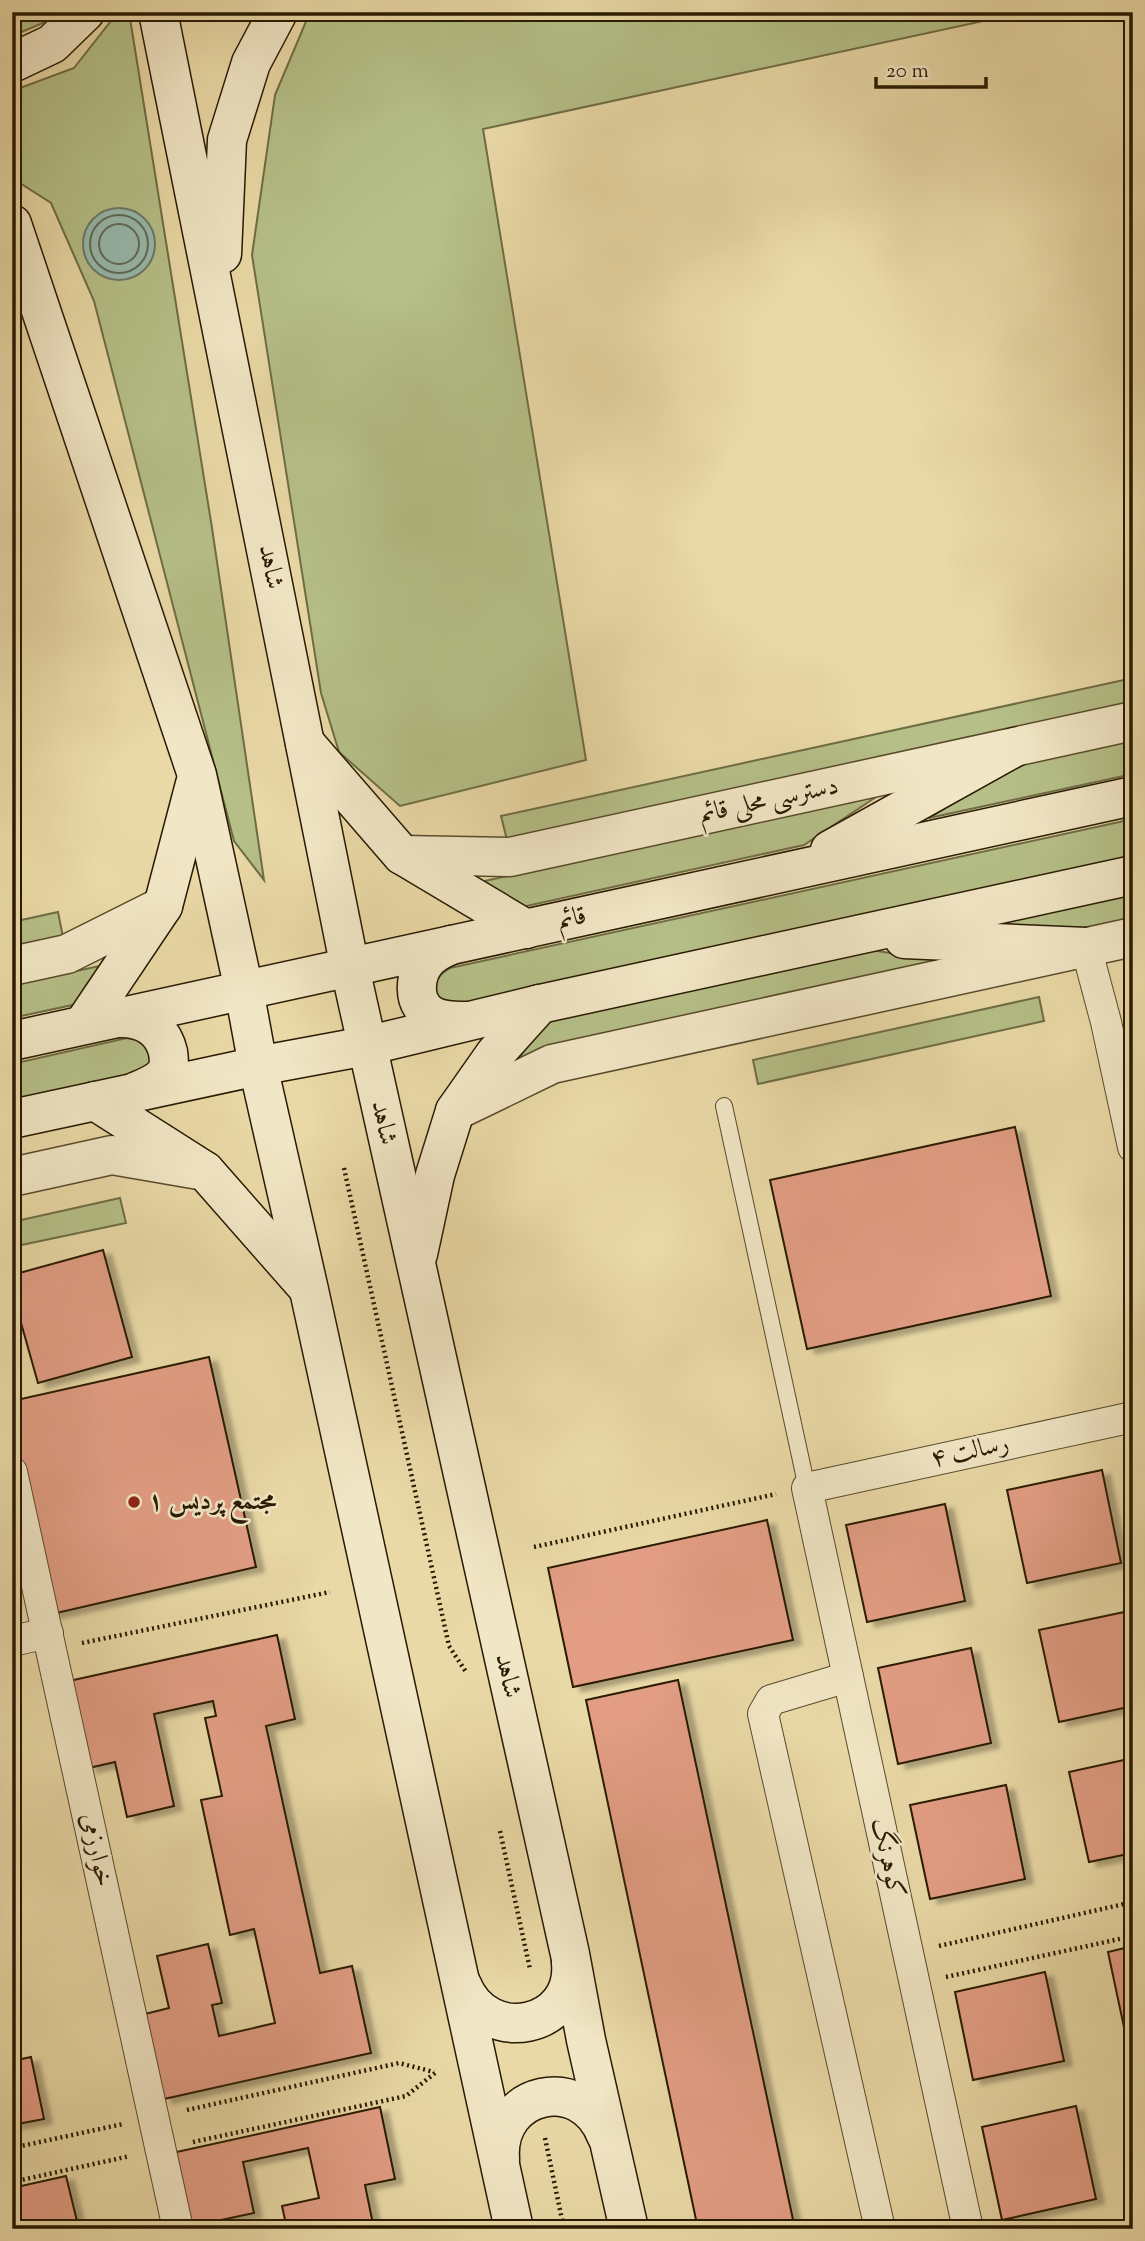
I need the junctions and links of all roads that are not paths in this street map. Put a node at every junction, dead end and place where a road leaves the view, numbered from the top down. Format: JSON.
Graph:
{"nodes":[{"id":1,"x":85,"y":12,"type":"edge"},
{"id":2,"x":158,"y":12,"type":"edge"},
{"id":3,"x":278,"y":12,"type":"edge"},
{"id":4,"x":12,"y":63,"type":"edge"},
{"id":5,"x":12,"y":224,"type":"edge"},
{"id":6,"x":220,"y":315,"type":"junction"},
{"id":7,"x":1133,"y":721,"type":"edge"},
{"id":8,"x":304,"y":742,"type":"junction"},
{"id":9,"x":1015,"y":747,"type":"junction"},
{"id":10,"x":197,"y":775,"type":"junction"},
{"id":11,"x":1133,"y":796,"type":"edge"},
{"id":12,"x":402,"y":855,"type":"junction"},
{"id":13,"x":793,"y":870,"type":"junction"},
{"id":14,"x":1133,"y":875,"type":"edge"},
{"id":15,"x":163,"y":906,"type":"junction"},
{"id":16,"x":526,"y":929,"type":"junction"},
{"id":17,"x":853,"y":936,"type":"junction"},
{"id":18,"x":1133,"y":937,"type":"edge"},
{"id":19,"x":451,"y":945,"type":"junction"},
{"id":20,"x":1086,"y":947,"type":"junction"},
{"id":21,"x":12,"y":966,"type":"edge"},
{"id":22,"x":349,"y":968,"type":"junction"},
{"id":23,"x":244,"y":990,"type":"junction"},
{"id":24,"x":540,"y":1004,"type":"junction"},
{"id":25,"x":465,"y":1021,"type":"junction"},
{"id":26,"x":100,"y":1022,"type":"junction"},
{"id":27,"x":12,"y":1041,"type":"edge"},
{"id":28,"x":366,"y":1046,"type":"junction"},
{"id":29,"x":258,"y":1066,"type":"junction"},
{"id":30,"x":131,"y":1094,"type":"junction"},
{"id":31,"x":94,"y":1101,"type":"junction"},
{"id":32,"x":724,"y":1106,"type":"dead end"},
{"id":33,"x":455,"y":1111,"type":"junction"},
{"id":34,"x":12,"y":1119,"type":"edge"},
{"id":35,"x":1133,"y":1147,"type":"edge"},
{"id":36,"x":205,"y":1171,"type":"junction"},
{"id":37,"x":12,"y":1177,"type":"edge"},
{"id":38,"x":415,"y":1266,"type":"junction"},
{"id":39,"x":309,"y":1290,"type":"junction"},
{"id":40,"x":1133,"y":1416,"type":"edge"},
{"id":41,"x":12,"y":1472,"type":"edge"},
{"id":42,"x":807,"y":1488,"type":"junction"},
{"id":43,"x":48,"y":1633,"type":"junction"},
{"id":44,"x":12,"y":1641,"type":"edge"},
{"id":45,"x":848,"y":1677,"type":"junction"},
{"id":46,"x":570,"y":1954,"type":"junction"},
{"id":47,"x":459,"y":1980,"type":"junction"},
{"id":48,"x":608,"y":2140,"type":"junction"},
{"id":49,"x":500,"y":2164,"type":"junction"},
{"id":50,"x":178,"y":2229,"type":"edge"},
{"id":51,"x":514,"y":2229,"type":"edge"},
{"id":52,"x":629,"y":2229,"type":"edge"},
{"id":53,"x":880,"y":2229,"type":"edge"},
{"id":54,"x":968,"y":2229,"type":"edge"}],
"edges":[{"from":1,"to":4,"type":"main road"},
{"from":2,"to":6,"type":"main road","name":"شاهد"},
{"from":3,"to":6,"type":"main road"},
{"from":5,"to":10,"type":"main road"},
{"from":6,"to":8,"type":"main road","name":"شاهد"},
{"from":7,"to":9,"type":"main road","name":"دسترسی محلی قائم"},
{"from":8,"to":12,"type":"main road"},
{"from":8,"to":22,"type":"main road","name":"شاهد"},
{"from":9,"to":12,"type":"main road","name":"دسترسی محلی قائم"},
{"from":9,"to":13,"type":"main road"},
{"from":10,"to":15,"type":"main road"},
{"from":10,"to":23,"type":"main road"},
{"from":11,"to":13,"type":"main road","name":"قائم"},
{"from":12,"to":16,"type":"main road"},
{"from":13,"to":16,"type":"main road","name":"قائم"},
{"from":14,"to":17,"type":"main road"},
{"from":15,"to":21,"type":"main road"},
{"from":15,"to":26,"type":"main road"},
{"from":16,"to":19,"type":"main road","name":"قائم"},
{"from":17,"to":20,"type":"main road"},
{"from":17,"to":24,"type":"main road"},
{"from":18,"to":20,"type":"main road"},
{"from":19,"to":22,"type":"main road","name":"قائم"},
{"from":19,"to":25,"type":"main road"},
{"from":20,"to":33,"type":"main road"},
{"from":20,"to":35,"type":"street"},
{"from":22,"to":23,"type":"main road","name":"قائم"},
{"from":22,"to":28,"type":"main road","name":"شاهد"},
{"from":23,"to":26,"type":"main road","name":"قائم"},
{"from":23,"to":29,"type":"main road"},
{"from":24,"to":25,"type":"main road"},
{"from":24,"to":33,"type":"main road"},
{"from":25,"to":28,"type":"main road"},
{"from":26,"to":27,"type":"main road","name":"قائم"},
{"from":26,"to":30,"type":"main road"},
{"from":28,"to":29,"type":"main road"},
{"from":28,"to":38,"type":"main road","name":"شاهد"},
{"from":29,"to":30,"type":"main road"},
{"from":29,"to":39,"type":"main road"},
{"from":30,"to":31,"type":"main road"},
{"from":31,"to":34,"type":"main road"},
{"from":31,"to":36,"type":"main road"},
{"from":32,"to":42,"type":"lane"},
{"from":33,"to":38,"type":"main road"},
{"from":36,"to":37,"type":"main road"},
{"from":36,"to":39,"type":"main road"},
{"from":38,"to":46,"type":"main road","name":"شاهد"},
{"from":39,"to":47,"type":"main road"},
{"from":40,"to":42,"type":"street","name":"رسالت ۴"},
{"from":41,"to":43,"type":"street","name":"خوارزمی"},
{"from":42,"to":45,"type":"street","name":"کوهرنگ"},
{"from":43,"to":44,"type":"street"},
{"from":43,"to":50,"type":"street","name":"خوارزمی"},
{"from":45,"to":53,"type":"street"},
{"from":45,"to":54,"type":"street","name":"کوهرنگ"},
{"from":46,"to":47,"type":"main road"},
{"from":46,"to":48,"type":"main road","name":"شاهد"},
{"from":47,"to":49,"type":"main road"},
{"from":48,"to":49,"type":"main road"},
{"from":48,"to":52,"type":"main road","name":"شاهد"},
{"from":49,"to":51,"type":"main road"}]}
